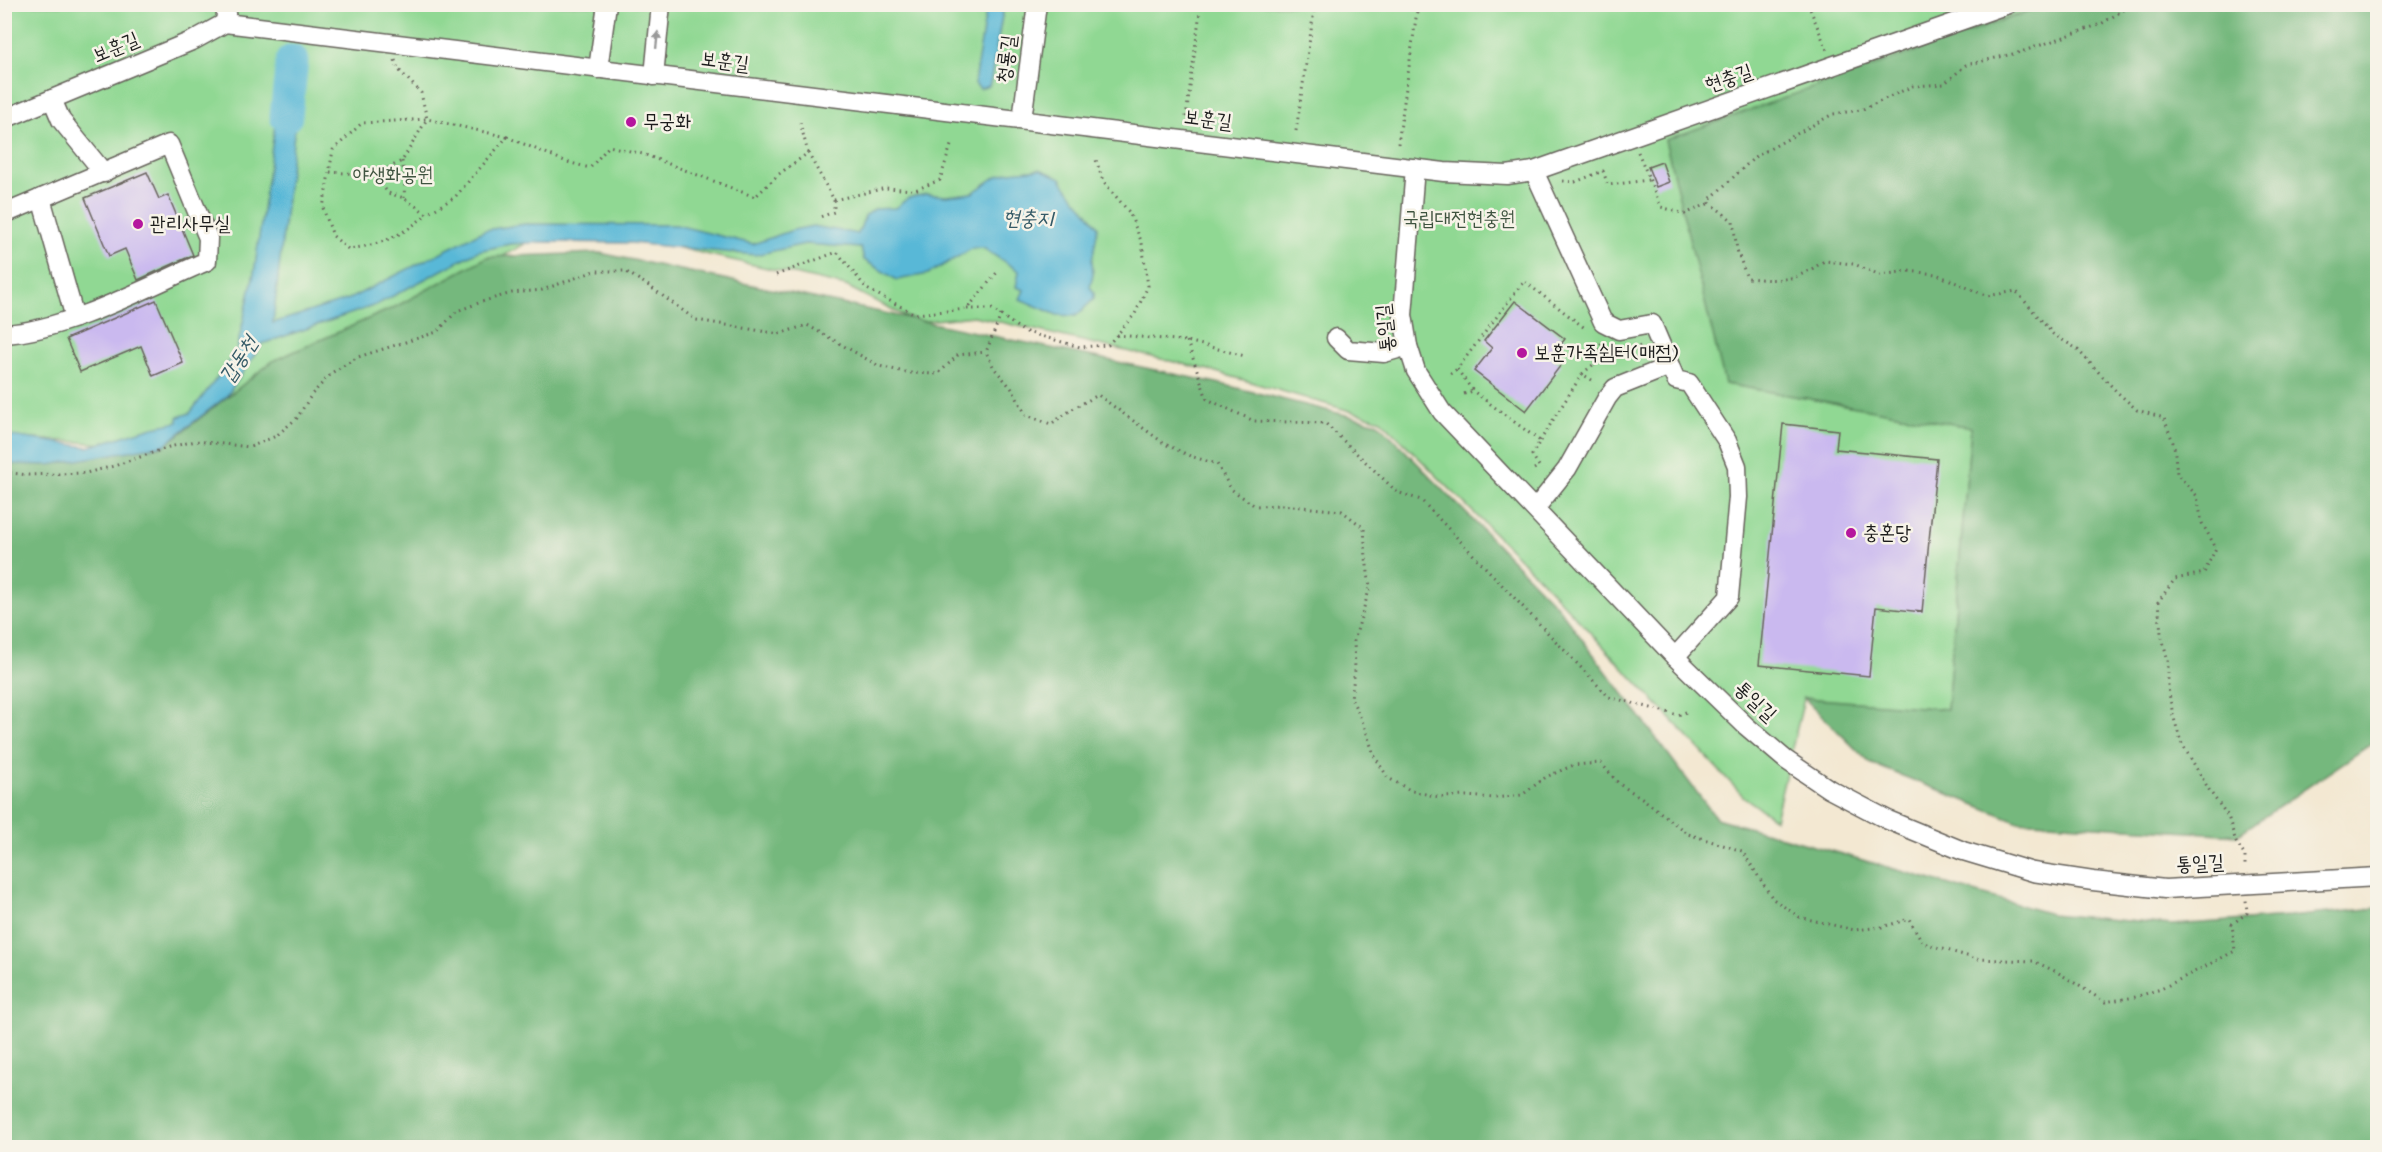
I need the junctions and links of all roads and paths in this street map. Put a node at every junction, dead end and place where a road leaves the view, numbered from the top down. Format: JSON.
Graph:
{"nodes":[{"id":1,"x":227,"y":4,"type":"edge"},
{"id":2,"x":607,"y":4,"type":"edge"},
{"id":3,"x":661,"y":4,"type":"edge"},
{"id":4,"x":1037,"y":4,"type":"edge"},
{"id":5,"x":1201,"y":4,"type":"edge"},
{"id":6,"x":1315,"y":4,"type":"edge"},
{"id":7,"x":1418,"y":4,"type":"edge"},
{"id":8,"x":1808,"y":4,"type":"edge"},
{"id":9,"x":2008,"y":4,"type":"edge"},
{"id":10,"x":2141,"y":4,"type":"edge"},
{"id":11,"x":225,"y":23,"type":"junction"},
{"id":12,"x":391,"y":44,"type":"junction"},
{"id":13,"x":1829,"y":54,"type":"dead end"},
{"id":14,"x":598,"y":69,"type":"junction"},
{"id":15,"x":654,"y":76,"type":"junction"},
{"id":16,"x":52,"y":99,"type":"junction"},
{"id":17,"x":1186,"y":117,"type":"dead end"},
{"id":18,"x":4,"y":119,"type":"edge"},
{"id":19,"x":427,"y":119,"type":"junction"},
{"id":20,"x":1022,"y":120,"type":"junction"},
{"id":21,"x":800,"y":122,"type":"dead end"},
{"id":22,"x":1296,"y":131,"type":"dead end"},
{"id":23,"x":1632,"y":136,"type":"junction"},
{"id":24,"x":507,"y":137,"type":"junction"},
{"id":25,"x":952,"y":142,"type":"dead end"},
{"id":26,"x":1398,"y":144,"type":"dead end"},
{"id":27,"x":808,"y":153,"type":"junction"},
{"id":28,"x":1096,"y":160,"type":"dead end"},
{"id":29,"x":402,"y":161,"type":"junction"},
{"id":30,"x":1415,"y":168,"type":"junction"},
{"id":31,"x":1534,"y":171,"type":"junction"},
{"id":32,"x":330,"y":172,"type":"junction"},
{"id":33,"x":104,"y":173,"type":"junction"},
{"id":34,"x":1459,"y":174,"type":"joint"},
{"id":35,"x":375,"y":175,"type":"junction"},
{"id":36,"x":1649,"y":180,"type":"junction"},
{"id":37,"x":1557,"y":184,"type":"dead end"},
{"id":38,"x":41,"y":198,"type":"junction"},
{"id":39,"x":404,"y":198,"type":"junction"},
{"id":40,"x":834,"y":200,"type":"junction"},
{"id":41,"x":1710,"y":204,"type":"junction"},
{"id":42,"x":4,"y":214,"type":"edge"},
{"id":43,"x":427,"y":214,"type":"junction"},
{"id":44,"x":817,"y":218,"type":"dead end"},
{"id":45,"x":999,"y":270,"type":"dead end"},
{"id":46,"x":776,"y":275,"type":"dead end"},
{"id":47,"x":967,"y":309,"type":"junction"},
{"id":48,"x":1001,"y":315,"type":"junction"},
{"id":49,"x":75,"y":318,"type":"junction"},
{"id":50,"x":4,"y":334,"type":"edge"},
{"id":51,"x":1117,"y":335,"type":"junction"},
{"id":52,"x":1336,"y":338,"type":"dead end"},
{"id":53,"x":1187,"y":341,"type":"junction"},
{"id":54,"x":1407,"y":346,"type":"junction"},
{"id":55,"x":1646,"y":351,"type":"dead end"},
{"id":56,"x":986,"y":352,"type":"junction"},
{"id":57,"x":1245,"y":356,"type":"dead end"},
{"id":58,"x":1594,"y":364,"type":"junction"},
{"id":59,"x":1670,"y":366,"type":"junction"},
{"id":60,"x":1457,"y":369,"type":"junction"},
{"id":61,"x":1450,"y":374,"type":"dead end"},
{"id":62,"x":1582,"y":374,"type":"junction"},
{"id":63,"x":1592,"y":380,"type":"dead end"},
{"id":64,"x":1473,"y":391,"type":"junction"},
{"id":65,"x":1464,"y":394,"type":"dead end"},
{"id":66,"x":1540,"y":441,"type":"junction"},
{"id":67,"x":1534,"y":469,"type":"dead end"},
{"id":68,"x":4,"y":472,"type":"edge"},
{"id":69,"x":1535,"y":509,"type":"junction"},
{"id":70,"x":1675,"y":657,"type":"junction"},
{"id":71,"x":1686,"y":711,"type":"dead end"},
{"id":72,"x":2378,"y":877,"type":"edge"},
{"id":73,"x":2245,"y":884,"type":"junction"}],
"edges":[{"from":1,"to":11,"type":"lane"},
{"from":2,"to":14,"type":"lane"},
{"from":15,"to":3,"type":"lane","one_way":true},
{"from":4,"to":20,"type":"lane","name":"청룡길"},
{"from":5,"to":17,"type":"path"},
{"from":6,"to":22,"type":"path"},
{"from":7,"to":26,"type":"path"},
{"from":8,"to":13,"type":"path"},
{"from":9,"to":23,"type":"lane","name":"현충길"},
{"from":10,"to":41,"type":"path"},
{"from":11,"to":12,"type":"lane","name":"보훈길"},
{"from":11,"to":16,"type":"lane","name":"보훈길"},
{"from":12,"to":14,"type":"lane","name":"보훈길"},
{"from":12,"to":19,"type":"path"},
{"from":14,"to":15,"type":"lane","name":"보훈길"},
{"from":15,"to":20,"type":"lane","name":"보훈길"},
{"from":16,"to":18,"type":"lane","name":"보훈길"},
{"from":16,"to":33,"type":"lane"},
{"from":19,"to":24,"type":"path"},
{"from":19,"to":29,"type":"path"},
{"from":19,"to":32,"type":"path"},
{"from":20,"to":30,"type":"lane","name":"보훈길"},
{"from":21,"to":27,"type":"path"},
{"from":23,"to":31,"type":"lane","name":"현충길"},
{"from":23,"to":36,"type":"path"},
{"from":24,"to":27,"type":"path"},
{"from":24,"to":43,"type":"path"},
{"from":25,"to":40,"type":"path"},
{"from":27,"to":40,"type":"path"},
{"from":28,"to":51,"type":"path"},
{"from":29,"to":35,"type":"path"},
{"from":29,"to":39,"type":"path"},
{"from":30,"to":34,"type":"lane","name":"보훈길"},
{"from":30,"to":54,"type":"lane","name":"통일길"},
{"from":31,"to":34,"type":"lane","name":"현충길"},
{"from":31,"to":59,"type":"lane"},
{"from":32,"to":35,"type":"path"},
{"from":32,"to":43,"type":"path"},
{"from":33,"to":38,"type":"lane"},
{"from":33,"to":49,"type":"lane"},
{"from":35,"to":39,"type":"path"},
{"from":36,"to":37,"type":"path"},
{"from":36,"to":41,"type":"path"},
{"from":38,"to":42,"type":"lane"},
{"from":38,"to":49,"type":"lane"},
{"from":39,"to":43,"type":"path"},
{"from":40,"to":44,"type":"path"},
{"from":41,"to":73,"type":"path"},
{"from":45,"to":47,"type":"path"},
{"from":46,"to":47,"type":"path"},
{"from":47,"to":48,"type":"path"},
{"from":48,"to":51,"type":"path"},
{"from":48,"to":56,"type":"path"},
{"from":49,"to":50,"type":"lane"},
{"from":51,"to":53,"type":"path"},
{"from":52,"to":54,"type":"lane"},
{"from":53,"to":57,"type":"path"},
{"from":53,"to":71,"type":"path"},
{"from":54,"to":69,"type":"lane","name":"통일길"},
{"from":55,"to":58,"type":"path"},
{"from":56,"to":68,"type":"path"},
{"from":56,"to":73,"type":"path"},
{"from":58,"to":60,"type":"path"},
{"from":58,"to":62,"type":"path"},
{"from":59,"to":69,"type":"lane"},
{"from":59,"to":70,"type":"lane"},
{"from":60,"to":61,"type":"path"},
{"from":60,"to":64,"type":"path"},
{"from":62,"to":63,"type":"path"},
{"from":62,"to":66,"type":"path"},
{"from":64,"to":65,"type":"path"},
{"from":64,"to":66,"type":"path"},
{"from":66,"to":67,"type":"path"},
{"from":69,"to":70,"type":"lane","name":"통일길"},
{"from":70,"to":73,"type":"lane","name":"통일길"},
{"from":72,"to":73,"type":"lane","name":"통일길"}]}
